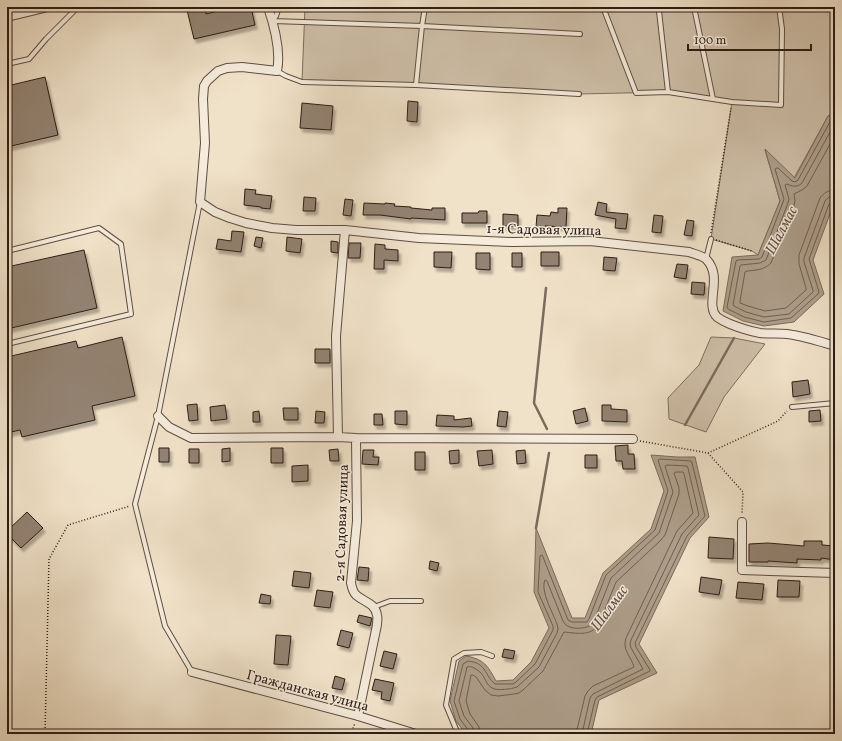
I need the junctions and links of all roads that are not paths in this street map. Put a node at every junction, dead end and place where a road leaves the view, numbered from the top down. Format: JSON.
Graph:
{"nodes":[{"id":1,"x":44,"y":7,"type":"edge"},
{"id":2,"x":78,"y":7,"type":"edge"},
{"id":3,"x":268,"y":7,"type":"edge"},
{"id":4,"x":279,"y":7,"type":"edge"},
{"id":5,"x":425,"y":7,"type":"edge"},
{"id":6,"x":603,"y":7,"type":"edge"},
{"id":7,"x":657,"y":7,"type":"edge"},
{"id":8,"x":694,"y":7,"type":"edge"},
{"id":9,"x":779,"y":7,"type":"edge"},
{"id":10,"x":7,"y":16,"type":"edge"},
{"id":11,"x":273,"y":21,"type":"junction"},
{"id":12,"x":422,"y":26,"type":"junction"},
{"id":13,"x":580,"y":34,"type":"dead end"},
{"id":14,"x":7,"y":64,"type":"edge"},
{"id":15,"x":277,"y":71,"type":"junction"},
{"id":16,"x":416,"y":85,"type":"junction"},
{"id":17,"x":668,"y":92,"type":"junction"},
{"id":18,"x":580,"y":94,"type":"dead end"},
{"id":19,"x":713,"y":99,"type":"junction"},
{"id":20,"x":200,"y":202,"type":"junction"},
{"id":21,"x":345,"y":230,"type":"junction"},
{"id":22,"x":710,"y":239,"type":"road end"},
{"id":23,"x":7,"y":251,"type":"edge"},
{"id":24,"x":706,"y":259,"type":"junction"},
{"id":25,"x":7,"y":344,"type":"edge"},
{"id":26,"x":835,"y":346,"type":"edge"},
{"id":27,"x":835,"y":403,"type":"edge"},
{"id":28,"x":792,"y":407,"type":"road end"},
{"id":29,"x":158,"y":416,"type":"junction"},
{"id":30,"x":338,"y":437,"type":"junction"},
{"id":31,"x":356,"y":438,"type":"junction"},
{"id":32,"x":633,"y":439,"type":"road end"},
{"id":33,"x":742,"y":522,"type":"road end"},
{"id":34,"x":835,"y":573,"type":"edge"},
{"id":35,"x":421,"y":601,"type":"dead end"},
{"id":36,"x":374,"y":607,"type":"junction"},
{"id":37,"x":492,"y":656,"type":"dead end"},
{"id":38,"x":192,"y":672,"type":"joint"},
{"id":39,"x":358,"y":716,"type":"junction"},
{"id":40,"x":416,"y":734,"type":"edge"},
{"id":41,"x":458,"y":734,"type":"edge"}],
"edges":[{"from":1,"to":10,"type":"street"},
{"from":2,"to":14,"type":"lane"},
{"from":3,"to":11,"type":"street"},
{"from":4,"to":11,"type":"lane"},
{"from":5,"to":12,"type":"lane"},
{"from":6,"to":17,"type":"lane"},
{"from":7,"to":17,"type":"lane"},
{"from":8,"to":19,"type":"lane"},
{"from":9,"to":19,"type":"lane"},
{"from":11,"to":12,"type":"lane"},
{"from":11,"to":15,"type":"street"},
{"from":12,"to":13,"type":"lane"},
{"from":12,"to":16,"type":"lane"},
{"from":15,"to":16,"type":"lane"},
{"from":15,"to":20,"type":"street"},
{"from":16,"to":18,"type":"lane"},
{"from":17,"to":19,"type":"lane"},
{"from":20,"to":21,"type":"street","name":"1-я Садовая улица"},
{"from":20,"to":29,"type":"lane"},
{"from":21,"to":24,"type":"street","name":"1-я Садовая улица"},
{"from":21,"to":30,"type":"street"},
{"from":22,"to":24,"type":"lane"},
{"from":23,"to":25,"type":"lane"},
{"from":24,"to":26,"type":"street"},
{"from":27,"to":28,"type":"lane"},
{"from":29,"to":30,"type":"street"},
{"from":29,"to":38,"type":"lane"},
{"from":30,"to":31,"type":"street"},
{"from":31,"to":32,"type":"street"},
{"from":31,"to":36,"type":"street","name":"2-я Садовая улица"},
{"from":33,"to":34,"type":"street"},
{"from":35,"to":36,"type":"lane"},
{"from":36,"to":39,"type":"street"},
{"from":37,"to":41,"type":"lane"},
{"from":38,"to":39,"type":"street","name":"Гражданская улица"},
{"from":39,"to":40,"type":"street","name":"Гражданская улица"}]}
